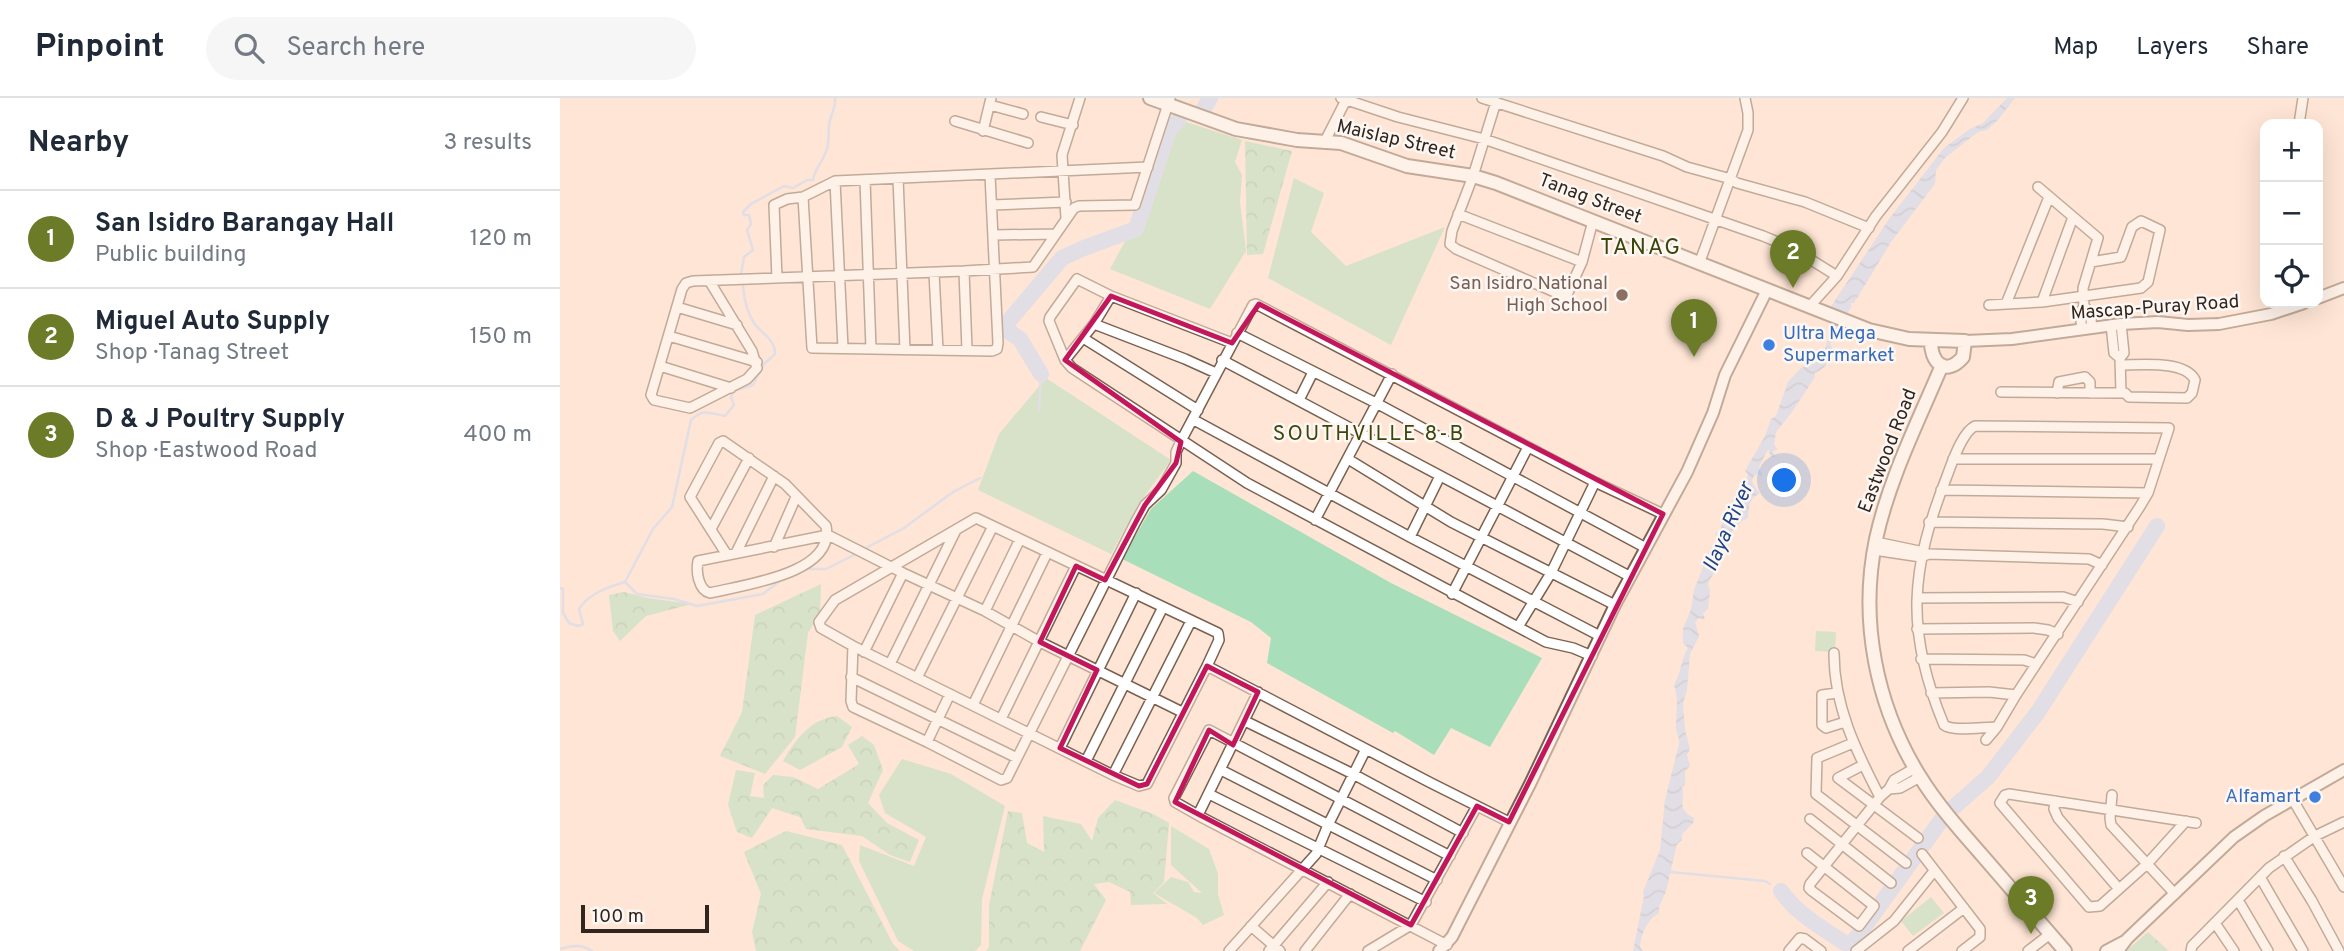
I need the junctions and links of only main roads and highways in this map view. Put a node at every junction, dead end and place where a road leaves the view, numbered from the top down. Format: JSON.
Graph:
{"nodes":[{"id":1,"x":1150,"y":98,"type":"edge"},
{"id":2,"x":1170,"y":101,"type":"edge"},
{"id":3,"x":1473,"y":176,"type":"joint"},
{"id":4,"x":1931,"y":341,"type":"junction"},
{"id":5,"x":1965,"y":341,"type":"joint"},
{"id":6,"x":1942,"y":365,"type":"junction"},
{"id":7,"x":2065,"y":951,"type":"edge"}],
"edges":[{"from":1,"to":2,"type":"main road","name":"Maislap Street"},
{"from":2,"to":3,"type":"main road","name":"Maislap Street"},
{"from":3,"to":4,"type":"main road","name":"Tanag Street"},
{"from":4,"to":5,"type":"main road","name":"Tanag Street"},
{"from":4,"to":6,"type":"main road"},
{"from":5,"to":6,"type":"main road","name":"Eastwood Road"},
{"from":6,"to":7,"type":"main road","name":"Eastwood Road"}]}
